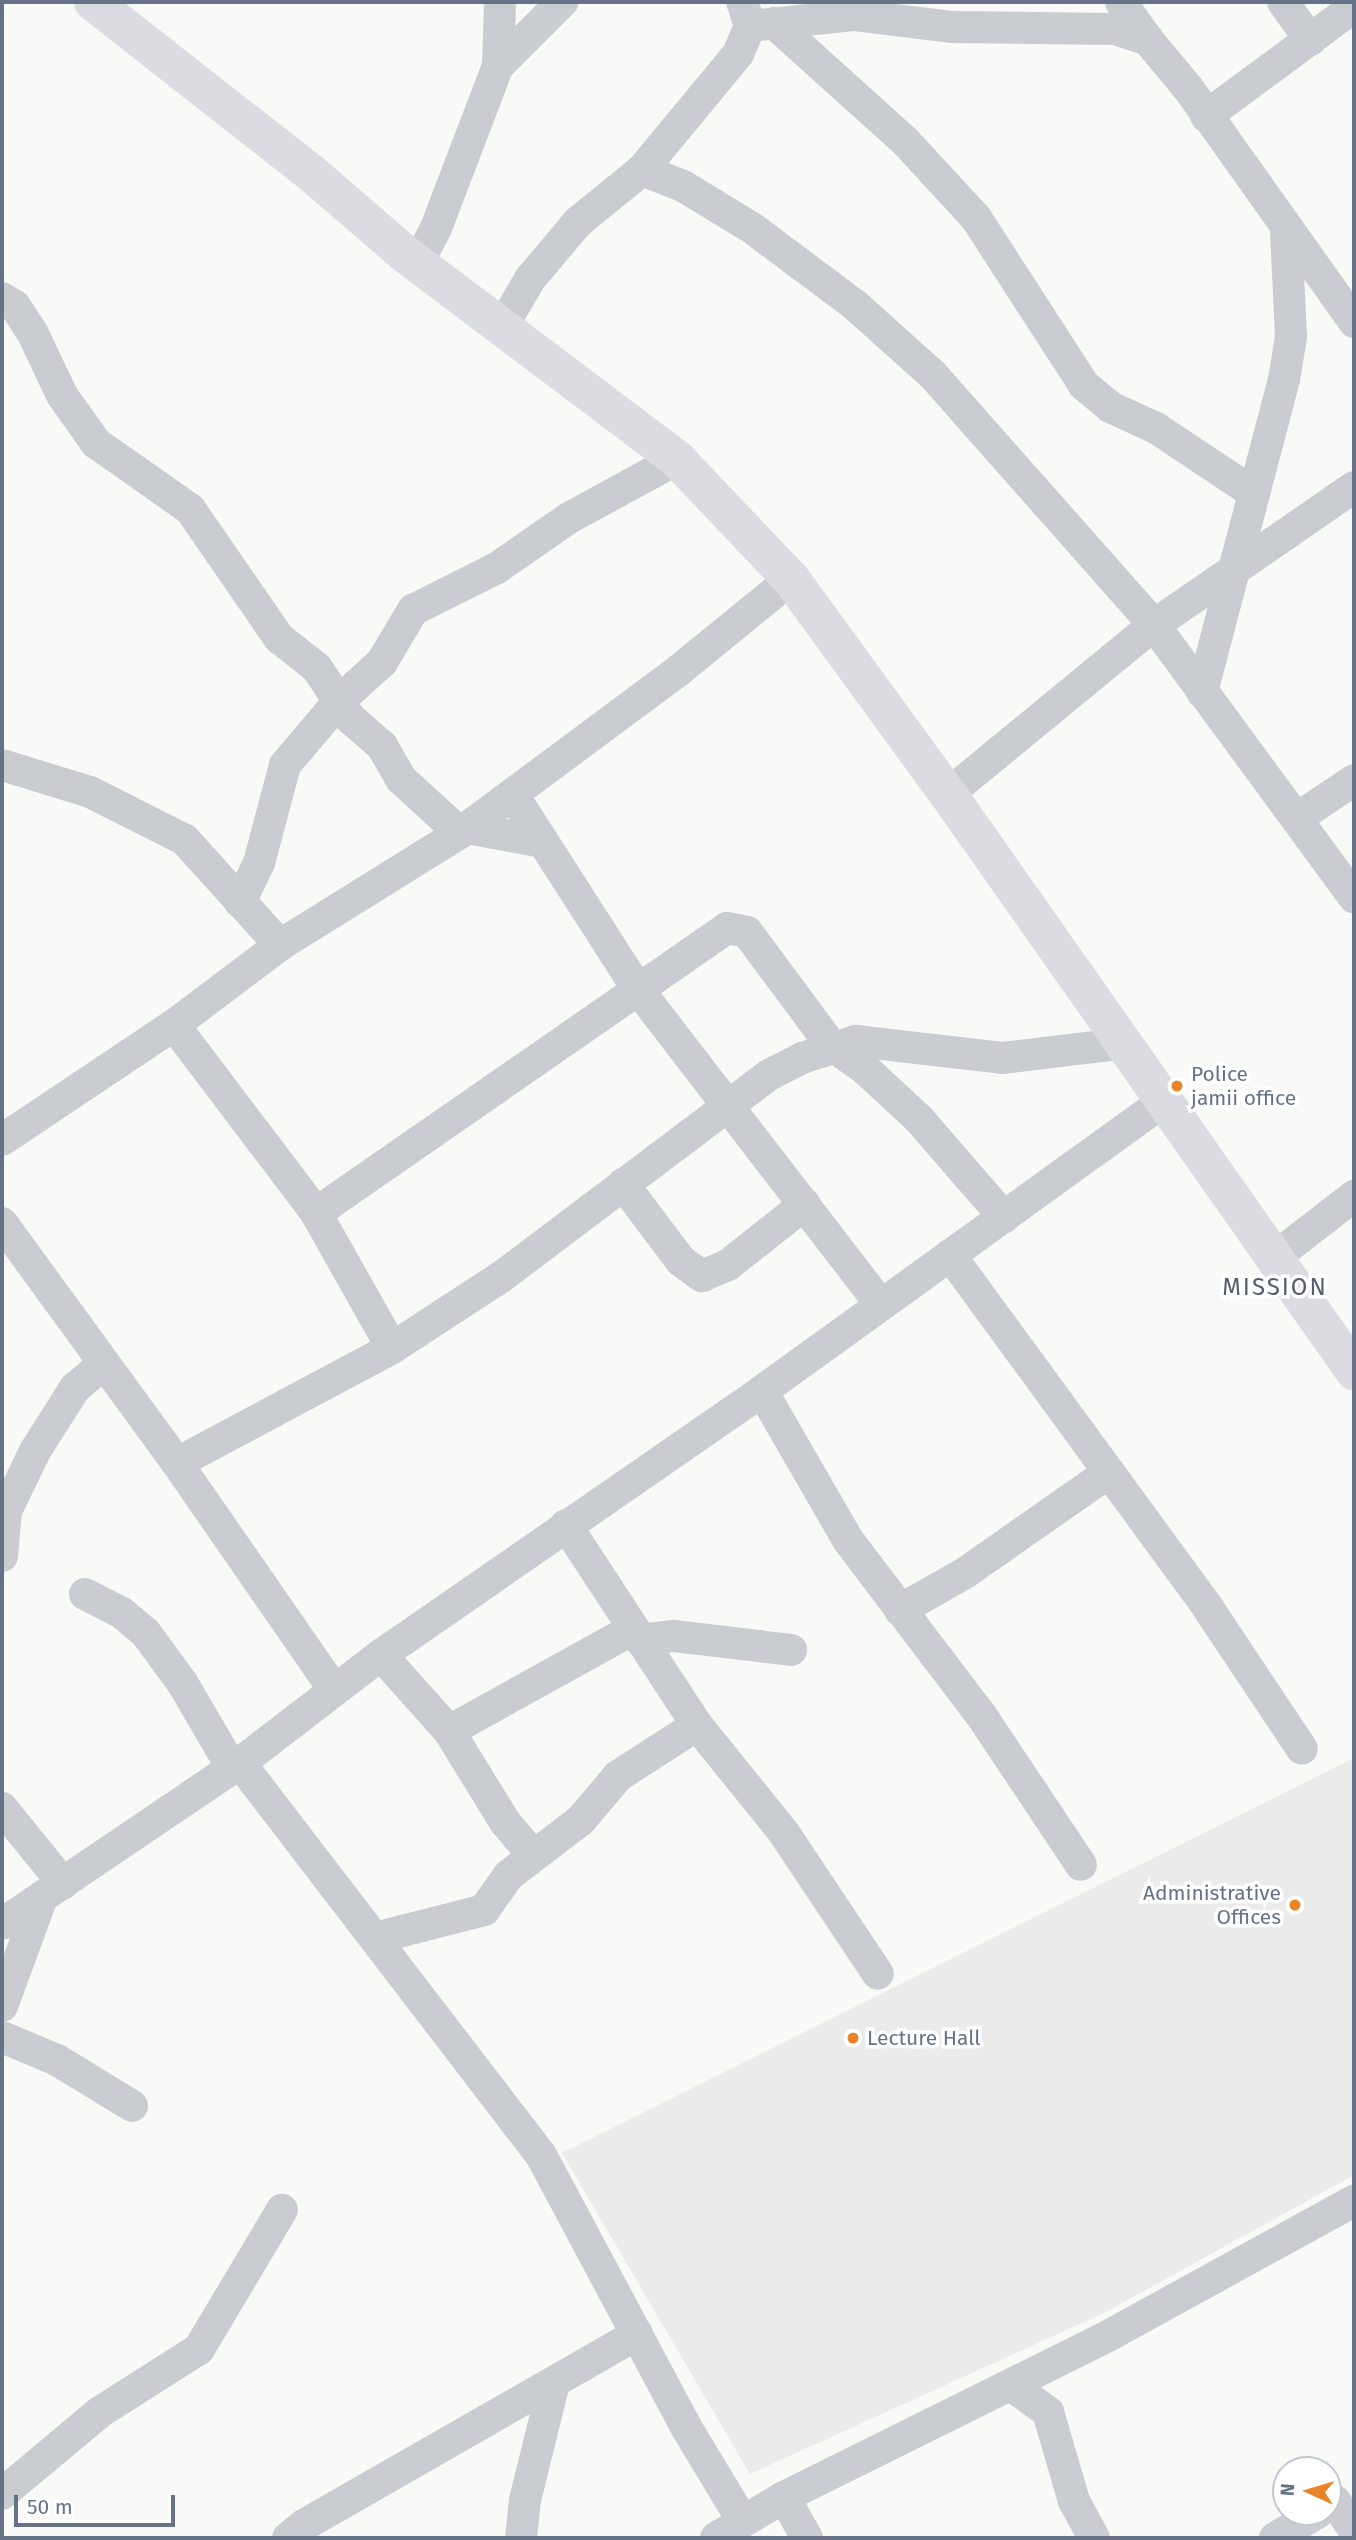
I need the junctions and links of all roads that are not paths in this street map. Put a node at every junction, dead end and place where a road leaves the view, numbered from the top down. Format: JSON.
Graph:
{"nodes":[{"id":1,"x":93,"y":2,"type":"edge"},
{"id":2,"x":500,"y":2,"type":"edge"},
{"id":3,"x":562,"y":2,"type":"edge"},
{"id":4,"x":1121,"y":2,"type":"edge"},
{"id":5,"x":1283,"y":2,"type":"edge"},
{"id":6,"x":1354,"y":7,"type":"edge"},
{"id":7,"x":889,"y":10,"type":"edge"},
{"id":8,"x":755,"y":17,"type":"edge"},
{"id":9,"x":1148,"y":40,"type":"junction"},
{"id":10,"x":1310,"y":40,"type":"junction"},
{"id":11,"x":499,"y":66,"type":"junction"},
{"id":12,"x":1206,"y":116,"type":"junction"},
{"id":13,"x":642,"y":170,"type":"junction"},
{"id":14,"x":1286,"y":230,"type":"junction"},
{"id":15,"x":418,"y":262,"type":"junction"},
{"id":16,"x":2,"y":298,"type":"edge"},
{"id":17,"x":1353,"y":319,"type":"edge"},
{"id":18,"x":502,"y":327,"type":"junction"},
{"id":19,"x":677,"y":459,"type":"junction"},
{"id":20,"x":1354,"y":486,"type":"edge"},
{"id":21,"x":1254,"y":493,"type":"junction"},
{"id":22,"x":1230,"y":576,"type":"junction"},
{"id":23,"x":791,"y":579,"type":"junction"},
{"id":24,"x":1154,"y":625,"type":"junction"},
{"id":25,"x":1202,"y":692,"type":"junction"},
{"id":26,"x":339,"y":701,"type":"junction"},
{"id":27,"x":2,"y":765,"type":"edge"},
{"id":28,"x":1354,"y":780,"type":"edge"},
{"id":29,"x":948,"y":794,"type":"junction"},
{"id":30,"x":513,"y":795,"type":"junction"},
{"id":31,"x":1299,"y":817,"type":"junction"},
{"id":32,"x":463,"y":831,"type":"junction"},
{"id":33,"x":543,"y":842,"type":"junction"},
{"id":34,"x":1354,"y":897,"type":"edge"},
{"id":35,"x":240,"y":902,"type":"junction"},
{"id":36,"x":280,"y":946,"type":"junction"},
{"id":37,"x":637,"y":988,"type":"junction"},
{"id":38,"x":174,"y":1026,"type":"junction"},
{"id":39,"x":1120,"y":1044,"type":"junction"},
{"id":40,"x":831,"y":1045,"type":"junction"},
{"id":41,"x":1162,"y":1103,"type":"junction"},
{"id":42,"x":728,"y":1105,"type":"junction"},
{"id":43,"x":2,"y":1140,"type":"edge"},
{"id":44,"x":623,"y":1184,"type":"junction"},
{"id":45,"x":1354,"y":1196,"type":"edge"},
{"id":46,"x":805,"y":1204,"type":"junction"},
{"id":47,"x":316,"y":1213,"type":"junction"},
{"id":48,"x":1004,"y":1217,"type":"junction"},
{"id":49,"x":2,"y":1223,"type":"edge"},
{"id":50,"x":950,"y":1255,"type":"junction"},
{"id":51,"x":1275,"y":1257,"type":"junction"},
{"id":52,"x":881,"y":1305,"type":"junction"},
{"id":53,"x":392,"y":1348,"type":"junction"},
{"id":54,"x":104,"y":1364,"type":"junction"},
{"id":55,"x":1354,"y":1371,"type":"edge"},
{"id":56,"x":762,"y":1391,"type":"junction"},
{"id":57,"x":177,"y":1463,"type":"junction"},
{"id":58,"x":1109,"y":1472,"type":"junction"},
{"id":59,"x":566,"y":1525,"type":"junction"},
{"id":60,"x":2,"y":1556,"type":"edge"},
{"id":61,"x":85,"y":1594,"type":"dead end"},
{"id":62,"x":900,"y":1610,"type":"junction"},
{"id":63,"x":637,"y":1634,"type":"junction"},
{"id":64,"x":791,"y":1650,"type":"dead end"},
{"id":65,"x":381,"y":1655,"type":"junction"},
{"id":66,"x":334,"y":1690,"type":"junction"},
{"id":67,"x":696,"y":1725,"type":"junction"},
{"id":68,"x":449,"y":1731,"type":"junction"},
{"id":69,"x":1302,"y":1749,"type":"dead end"},
{"id":70,"x":236,"y":1766,"type":"junction"},
{"id":71,"x":2,"y":1808,"type":"edge"},
{"id":72,"x":533,"y":1855,"type":"junction"},
{"id":73,"x":1081,"y":1865,"type":"dead end"},
{"id":74,"x":53,"y":1890,"type":"junction"},
{"id":75,"x":2,"y":1924,"type":"edge"},
{"id":76,"x":375,"y":1938,"type":"junction"},
{"id":77,"x":878,"y":1975,"type":"dead end"},
{"id":78,"x":2,"y":2006,"type":"edge"},
{"id":79,"x":2,"y":2037,"type":"edge"},
{"id":80,"x":132,"y":2106,"type":"dead end"},
{"id":81,"x":1354,"y":2201,"type":"edge"},
{"id":82,"x":282,"y":2210,"type":"dead end"},
{"id":83,"x":637,"y":2334,"type":"junction"},
{"id":84,"x":554,"y":2383,"type":"junction"},
{"id":85,"x":1011,"y":2385,"type":"junction"},
{"id":86,"x":2,"y":2494,"type":"edge"},
{"id":87,"x":785,"y":2497,"type":"junction"},
{"id":88,"x":1342,"y":2513,"type":"edge"},
{"id":89,"x":742,"y":2520,"type":"junction"},
{"id":90,"x":1294,"y":2526,"type":"edge"},
{"id":91,"x":1354,"y":2530,"type":"edge"},
{"id":92,"x":288,"y":2538,"type":"edge"},
{"id":93,"x":521,"y":2538,"type":"edge"},
{"id":94,"x":716,"y":2538,"type":"edge"},
{"id":95,"x":807,"y":2538,"type":"edge"},
{"id":96,"x":1094,"y":2538,"type":"edge"},
{"id":97,"x":1275,"y":2538,"type":"edge"}],
"edges":[{"from":1,"to":15,"type":"main road"},
{"from":2,"to":11,"type":"street"},
{"from":3,"to":11,"type":"street"},
{"from":4,"to":9,"type":"street"},
{"from":5,"to":10,"type":"street"},
{"from":6,"to":10,"type":"street"},
{"from":7,"to":8,"type":"street"},
{"from":7,"to":9,"type":"street"},
{"from":8,"to":13,"type":"street"},
{"from":8,"to":21,"type":"street"},
{"from":9,"to":12,"type":"street"},
{"from":10,"to":12,"type":"street"},
{"from":11,"to":15,"type":"street"},
{"from":12,"to":14,"type":"street"},
{"from":13,"to":18,"type":"street"},
{"from":13,"to":24,"type":"street"},
{"from":14,"to":17,"type":"street"},
{"from":14,"to":21,"type":"street"},
{"from":15,"to":18,"type":"main road"},
{"from":16,"to":26,"type":"street"},
{"from":18,"to":19,"type":"main road"},
{"from":19,"to":23,"type":"main road"},
{"from":19,"to":26,"type":"street"},
{"from":20,"to":22,"type":"street"},
{"from":21,"to":22,"type":"street"},
{"from":22,"to":24,"type":"street"},
{"from":22,"to":25,"type":"street"},
{"from":23,"to":29,"type":"main road"},
{"from":23,"to":30,"type":"street"},
{"from":24,"to":25,"type":"street"},
{"from":24,"to":29,"type":"street"},
{"from":25,"to":31,"type":"street"},
{"from":26,"to":32,"type":"street"},
{"from":26,"to":35,"type":"street"},
{"from":27,"to":35,"type":"street"},
{"from":28,"to":31,"type":"street"},
{"from":29,"to":39,"type":"main road"},
{"from":30,"to":32,"type":"street"},
{"from":30,"to":33,"type":"street"},
{"from":31,"to":34,"type":"street"},
{"from":32,"to":33,"type":"street"},
{"from":32,"to":36,"type":"street"},
{"from":33,"to":37,"type":"street"},
{"from":35,"to":36,"type":"street"},
{"from":36,"to":38,"type":"street"},
{"from":37,"to":40,"type":"street"},
{"from":37,"to":42,"type":"street"},
{"from":37,"to":47,"type":"street"},
{"from":38,"to":43,"type":"street"},
{"from":38,"to":47,"type":"street"},
{"from":39,"to":40,"type":"street"},
{"from":39,"to":41,"type":"main road"},
{"from":40,"to":42,"type":"street"},
{"from":40,"to":48,"type":"street"},
{"from":41,"to":48,"type":"street"},
{"from":41,"to":51,"type":"main road"},
{"from":42,"to":44,"type":"street"},
{"from":42,"to":46,"type":"street"},
{"from":44,"to":46,"type":"street"},
{"from":44,"to":53,"type":"street"},
{"from":45,"to":51,"type":"street"},
{"from":46,"to":52,"type":"street"},
{"from":47,"to":53,"type":"street"},
{"from":48,"to":50,"type":"street"},
{"from":49,"to":54,"type":"street"},
{"from":50,"to":52,"type":"street"},
{"from":50,"to":58,"type":"street"},
{"from":51,"to":55,"type":"main road"},
{"from":52,"to":56,"type":"street"},
{"from":53,"to":57,"type":"street"},
{"from":54,"to":57,"type":"street"},
{"from":54,"to":60,"type":"street"},
{"from":56,"to":59,"type":"street"},
{"from":56,"to":62,"type":"street"},
{"from":57,"to":66,"type":"street"},
{"from":58,"to":62,"type":"street"},
{"from":58,"to":69,"type":"street"},
{"from":59,"to":63,"type":"street"},
{"from":59,"to":65,"type":"street"},
{"from":61,"to":70,"type":"street"},
{"from":62,"to":73,"type":"street"},
{"from":63,"to":64,"type":"street"},
{"from":63,"to":67,"type":"street"},
{"from":63,"to":68,"type":"street"},
{"from":65,"to":66,"type":"street"},
{"from":65,"to":68,"type":"street"},
{"from":66,"to":70,"type":"street"},
{"from":67,"to":72,"type":"street"},
{"from":67,"to":77,"type":"street"},
{"from":68,"to":72,"type":"street"},
{"from":70,"to":74,"type":"street"},
{"from":70,"to":76,"type":"street"},
{"from":71,"to":74,"type":"street"},
{"from":72,"to":76,"type":"street"},
{"from":74,"to":75,"type":"street"},
{"from":74,"to":78,"type":"street"},
{"from":76,"to":83,"type":"street"},
{"from":79,"to":80,"type":"street"},
{"from":81,"to":85,"type":"street"},
{"from":82,"to":86,"type":"street"},
{"from":83,"to":84,"type":"street"},
{"from":83,"to":89,"type":"street"},
{"from":84,"to":92,"type":"street"},
{"from":84,"to":93,"type":"street"},
{"from":85,"to":87,"type":"street"},
{"from":85,"to":96,"type":"street"},
{"from":87,"to":89,"type":"street"},
{"from":87,"to":95,"type":"street"},
{"from":88,"to":91,"type":"street"},
{"from":89,"to":94,"type":"street"},
{"from":90,"to":97,"type":"street"}]}
